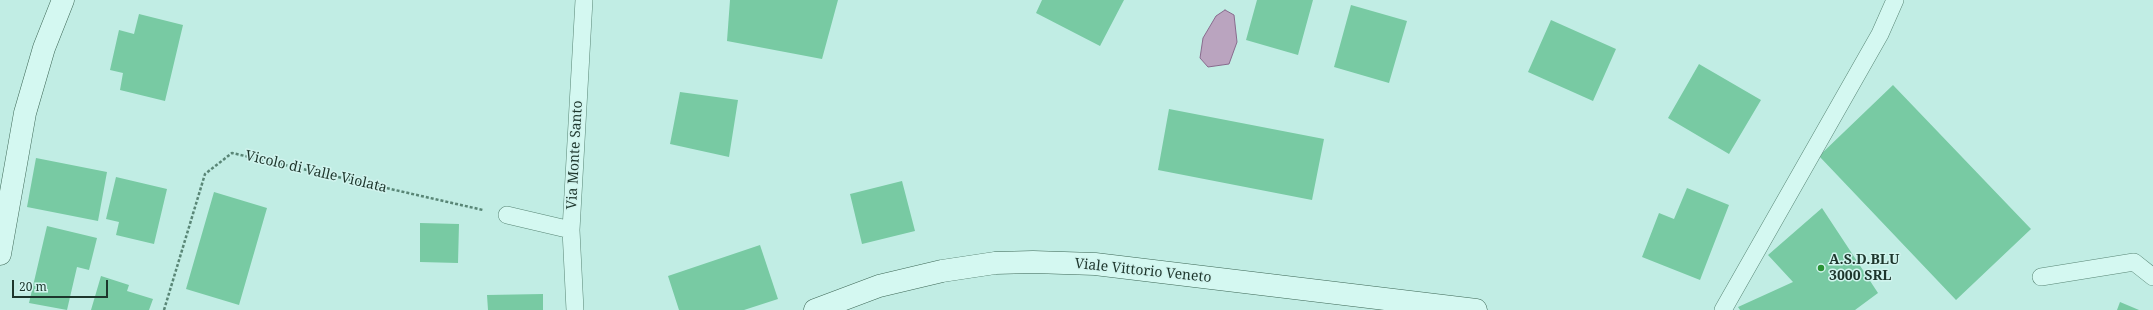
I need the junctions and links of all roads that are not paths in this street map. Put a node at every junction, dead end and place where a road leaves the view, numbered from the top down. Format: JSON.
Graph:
{"nodes":[{"id":1,"x":63,"y":0,"type":"edge"},
{"id":2,"x":584,"y":0,"type":"edge"},
{"id":3,"x":1895,"y":0,"type":"edge"},
{"id":4,"x":507,"y":215,"type":"road end"},
{"id":5,"x":571,"y":230,"type":"junction"},
{"id":6,"x":0,"y":254,"type":"edge"},
{"id":7,"x":2042,"y":277,"type":"dead end"},
{"id":8,"x":2153,"y":277,"type":"edge"},
{"id":9,"x":575,"y":310,"type":"edge"},
{"id":10,"x":816,"y":310,"type":"edge"},
{"id":11,"x":1476,"y":310,"type":"edge"},
{"id":12,"x":1723,"y":310,"type":"edge"}],
"edges":[{"from":1,"to":6,"type":"main road"},
{"from":2,"to":5,"type":"lane","name":"Via Monte Santo"},
{"from":3,"to":12,"type":"lane"},
{"from":4,"to":5,"type":"lane"},
{"from":5,"to":9,"type":"lane","name":"Via Monte Santo"},
{"from":7,"to":8,"type":"lane"},
{"from":10,"to":11,"type":"main road","name":"Viale Vittorio Veneto"}]}
